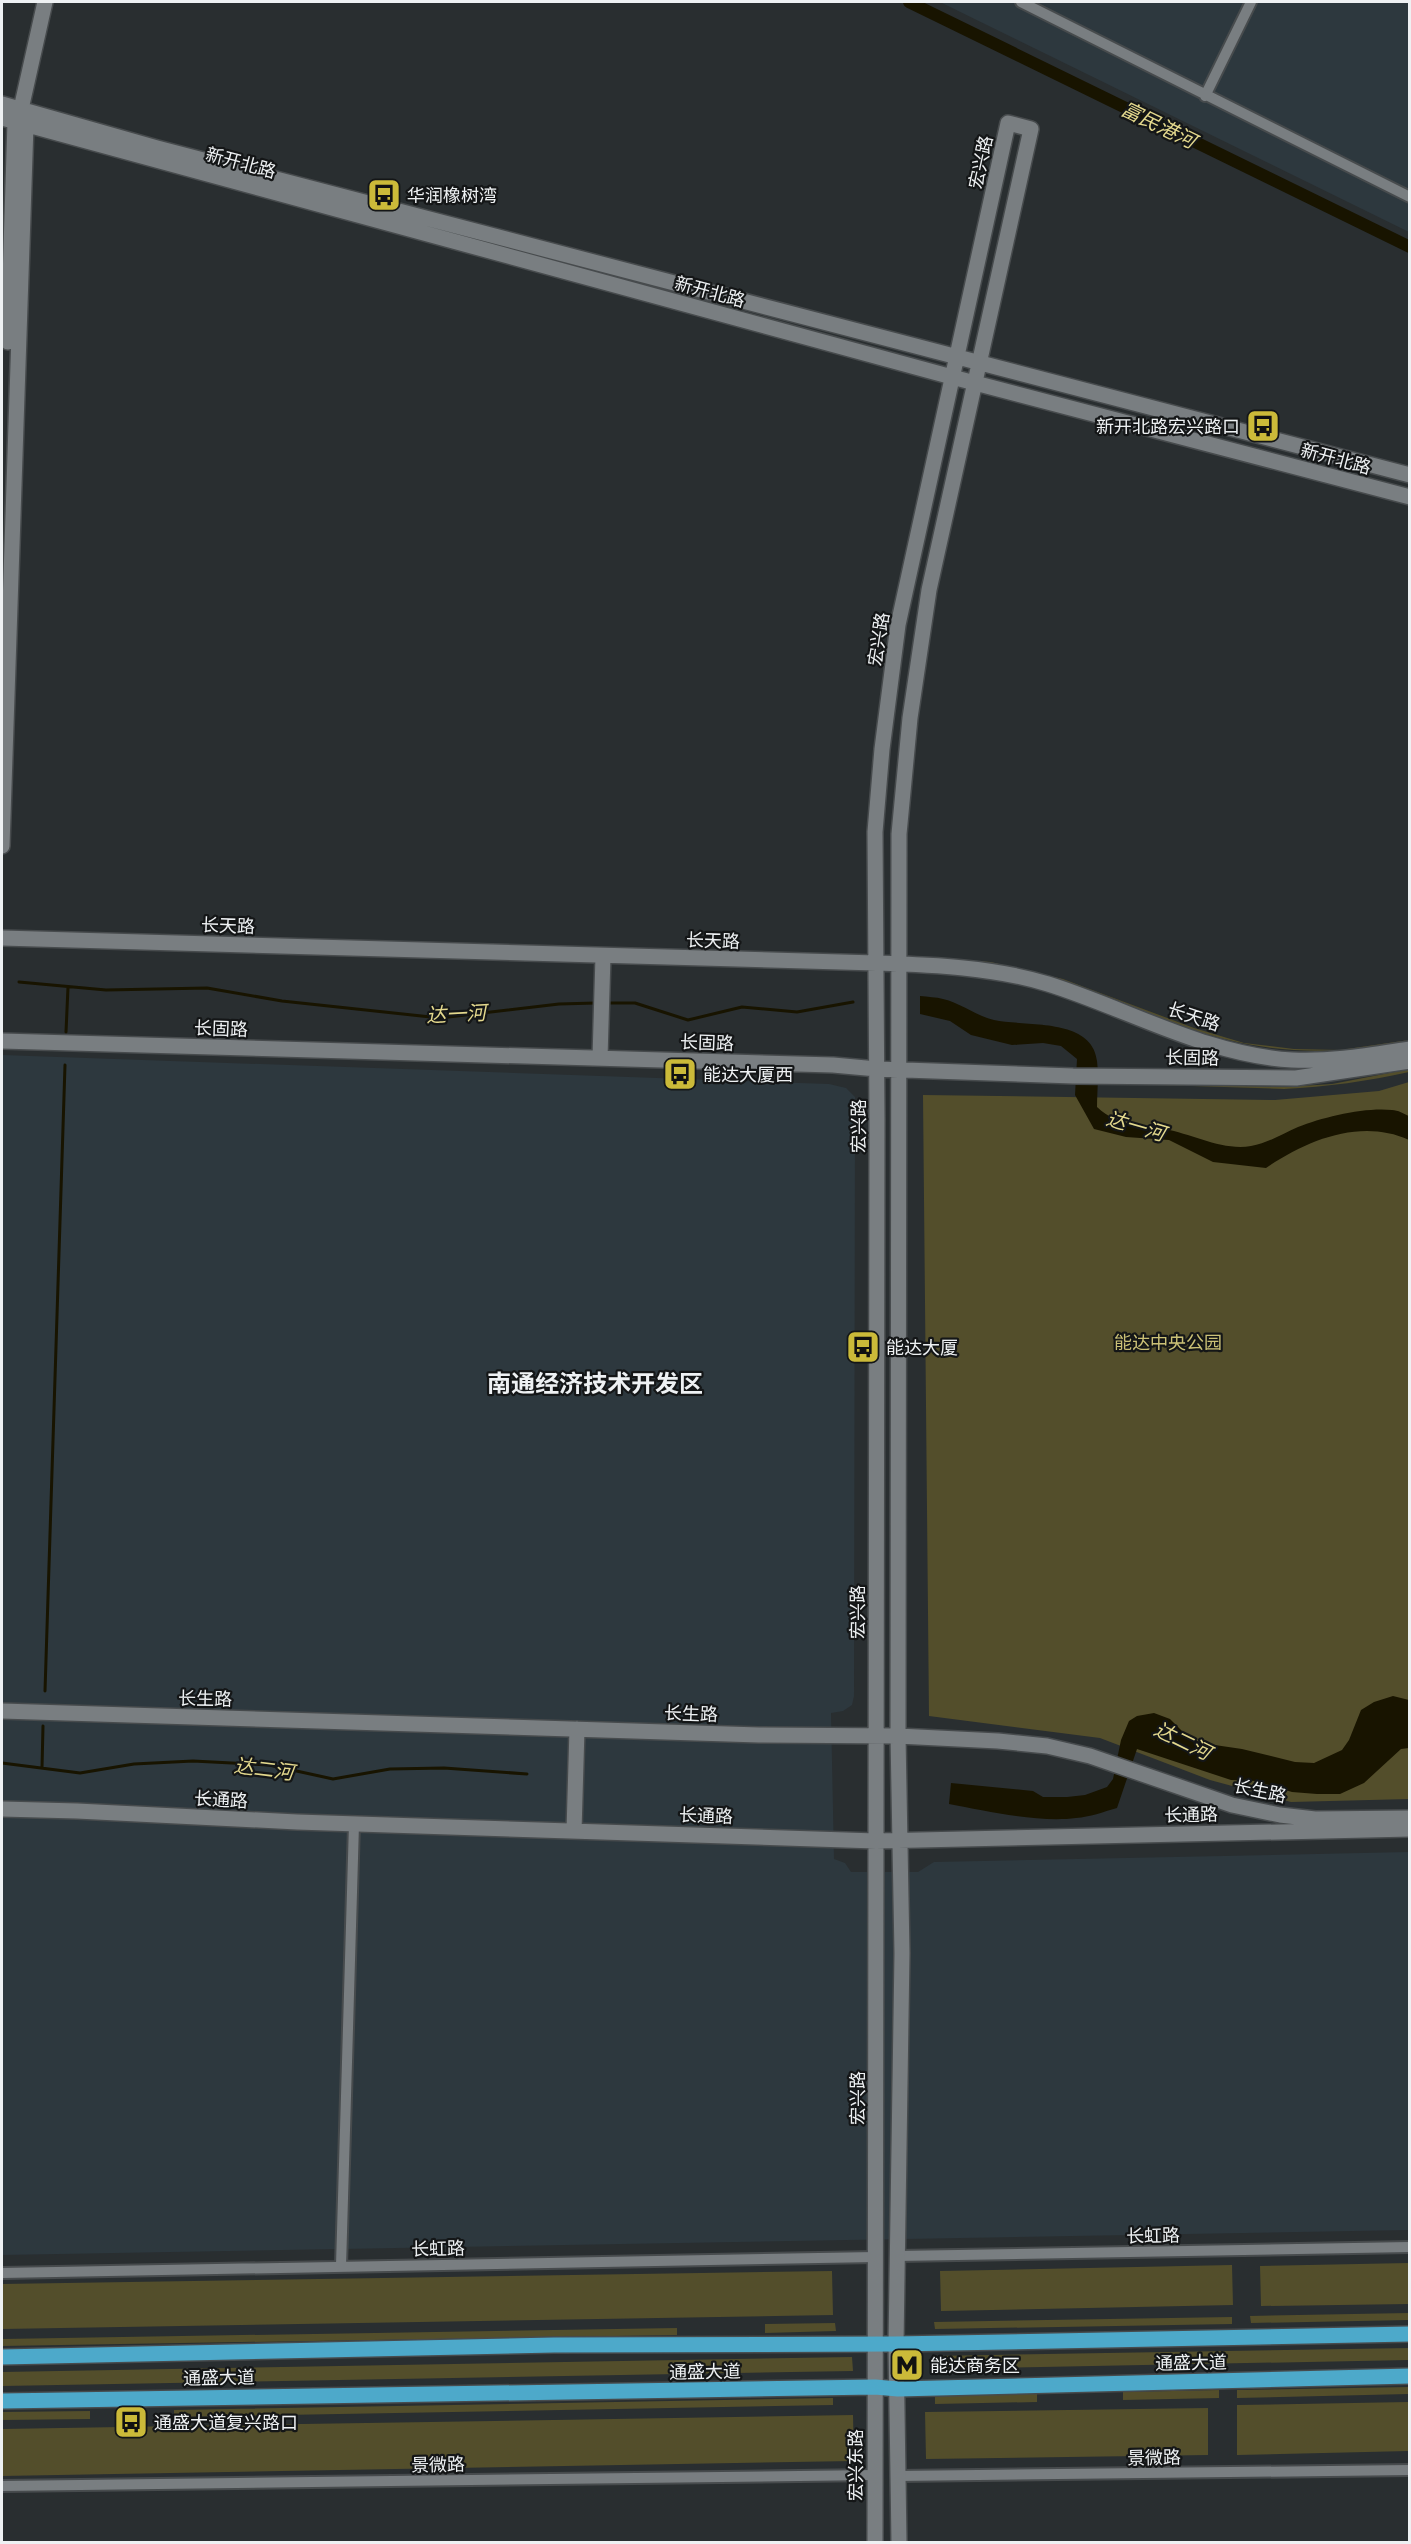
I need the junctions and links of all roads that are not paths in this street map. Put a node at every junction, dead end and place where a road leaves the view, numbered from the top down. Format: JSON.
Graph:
{"nodes":[{"id":1,"x":45,"y":2,"type":"edge"},
{"id":2,"x":1021,"y":2,"type":"edge"},
{"id":3,"x":1251,"y":2,"type":"edge"},
{"id":4,"x":1045,"y":7,"type":"edge"},
{"id":5,"x":1205,"y":96,"type":"junction"},
{"id":6,"x":2,"y":104,"type":"edge"},
{"id":7,"x":16,"y":118,"type":"edge"},
{"id":8,"x":1410,"y":197,"type":"edge"},
{"id":9,"x":958,"y":355,"type":"junction"},
{"id":10,"x":978,"y":360,"type":"junction"},
{"id":11,"x":952,"y":377,"type":"junction"},
{"id":12,"x":973,"y":382,"type":"junction"},
{"id":13,"x":1410,"y":475,"type":"edge"},
{"id":14,"x":1410,"y":497,"type":"edge"},
{"id":15,"x":2,"y":522,"type":"edge"},
{"id":16,"x":6,"y":570,"type":"edge"},
{"id":17,"x":2,"y":846,"type":"edge"},
{"id":18,"x":2,"y":938,"type":"edge"},
{"id":19,"x":603,"y":956,"type":"junction"},
{"id":20,"x":876,"y":963,"type":"junction"},
{"id":21,"x":900,"y":964,"type":"junction"},
{"id":22,"x":2,"y":1041,"type":"edge"},
{"id":23,"x":1410,"y":1049,"type":"edge"},
{"id":24,"x":600,"y":1058,"type":"junction"},
{"id":25,"x":1410,"y":1061,"type":"edge"},
{"id":26,"x":877,"y":1069,"type":"junction"},
{"id":27,"x":897,"y":1070,"type":"junction"},
{"id":28,"x":2,"y":1711,"type":"edge"},
{"id":29,"x":577,"y":1729,"type":"junction"},
{"id":30,"x":876,"y":1735,"type":"junction"},
{"id":31,"x":898,"y":1736,"type":"junction"},
{"id":32,"x":2,"y":1809,"type":"edge"},
{"id":33,"x":1410,"y":1818,"type":"edge"},
{"id":34,"x":354,"y":1824,"type":"junction"},
{"id":35,"x":1410,"y":1829,"type":"edge"},
{"id":36,"x":574,"y":1831,"type":"junction"},
{"id":37,"x":876,"y":1841,"type":"junction"},
{"id":38,"x":900,"y":1841,"type":"junction"},
{"id":39,"x":1410,"y":2247,"type":"edge"},
{"id":40,"x":897,"y":2256,"type":"junction"},
{"id":41,"x":876,"y":2257,"type":"junction"},
{"id":42,"x":341,"y":2266,"type":"junction"},
{"id":43,"x":2,"y":2273,"type":"edge"},
{"id":44,"x":1410,"y":2334,"type":"edge"},
{"id":45,"x":876,"y":2344,"type":"junction"},
{"id":46,"x":896,"y":2344,"type":"junction"},
{"id":47,"x":2,"y":2357,"type":"edge"},
{"id":48,"x":1410,"y":2376,"type":"edge"},
{"id":49,"x":875,"y":2387,"type":"junction"},
{"id":50,"x":898,"y":2389,"type":"junction"},
{"id":51,"x":2,"y":2401,"type":"edge"},
{"id":52,"x":1410,"y":2470,"type":"edge"},
{"id":53,"x":875,"y":2475,"type":"junction"},
{"id":54,"x":898,"y":2476,"type":"junction"},
{"id":55,"x":2,"y":2486,"type":"edge"},
{"id":56,"x":875,"y":2542,"type":"edge"},
{"id":57,"x":899,"y":2542,"type":"edge"}],
"edges":[{"from":1,"to":7,"type":"street"},
{"from":2,"to":4,"type":"street"},
{"from":3,"to":5,"type":"street"},
{"from":4,"to":5,"type":"street"},
{"from":5,"to":8,"type":"street"},
{"from":6,"to":7,"type":"street","name":"新开北路"},
{"from":7,"to":9,"type":"street","name":"新开北路"},
{"from":7,"to":11,"type":"street","name":"新开北路"},
{"from":7,"to":15,"type":"street"},
{"from":7,"to":16,"type":"street"},
{"from":9,"to":10,"type":"street","name":"新开北路"},
{"from":9,"to":10,"type":"street","name":"宏兴路"},
{"from":9,"to":11,"type":"street","name":"宏兴路"},
{"from":10,"to":12,"type":"street","name":"宏兴路"},
{"from":10,"to":13,"type":"street","name":"新开北路"},
{"from":11,"to":12,"type":"street","name":"新开北路"},
{"from":11,"to":20,"type":"street","name":"宏兴路"},
{"from":12,"to":14,"type":"street","name":"新开北路"},
{"from":12,"to":21,"type":"street","name":"宏兴路"},
{"from":16,"to":17,"type":"street"},
{"from":18,"to":19,"type":"street","name":"长天路"},
{"from":19,"to":20,"type":"street","name":"长天路"},
{"from":19,"to":24,"type":"street"},
{"from":20,"to":21,"type":"street","name":"长天路"},
{"from":20,"to":26,"type":"street","name":"宏兴路"},
{"from":21,"to":23,"type":"street","name":"长天路"},
{"from":21,"to":27,"type":"street","name":"宏兴路"},
{"from":22,"to":24,"type":"street","name":"长固路"},
{"from":24,"to":26,"type":"street","name":"长固路"},
{"from":25,"to":27,"type":"street","name":"长固路"},
{"from":26,"to":27,"type":"street","name":"长固路"},
{"from":26,"to":30,"type":"street","name":"宏兴路"},
{"from":27,"to":31,"type":"street","name":"宏兴路"},
{"from":28,"to":29,"type":"street","name":"长生路"},
{"from":29,"to":30,"type":"street","name":"长生路"},
{"from":29,"to":36,"type":"street"},
{"from":30,"to":31,"type":"street","name":"长生路"},
{"from":30,"to":37,"type":"street","name":"宏兴路"},
{"from":31,"to":33,"type":"street","name":"长生路"},
{"from":31,"to":38,"type":"street","name":"宏兴路"},
{"from":32,"to":34,"type":"street","name":"长通路"},
{"from":34,"to":36,"type":"street","name":"长通路"},
{"from":34,"to":42,"type":"street"},
{"from":35,"to":38,"type":"street","name":"长通路"},
{"from":36,"to":37,"type":"street","name":"长通路"},
{"from":37,"to":38,"type":"street","name":"长通路"},
{"from":37,"to":41,"type":"street","name":"宏兴路"},
{"from":38,"to":40,"type":"street","name":"宏兴路"},
{"from":39,"to":40,"type":"street","name":"长虹路"},
{"from":40,"to":46,"type":"street","name":"宏兴路"},
{"from":41,"to":42,"type":"street","name":"长虹路"},
{"from":41,"to":45,"type":"street","name":"宏兴路"},
{"from":42,"to":43,"type":"street","name":"长虹路"},
{"from":44,"to":46,"type":"main road","name":"通盛大道"},
{"from":45,"to":46,"type":"main road","name":"通盛大道"},
{"from":45,"to":47,"type":"main road","name":"通盛大道"},
{"from":45,"to":49,"type":"street","name":"宏兴路"},
{"from":46,"to":50,"type":"street","name":"宏兴路"},
{"from":48,"to":50,"type":"main road","name":"通盛大道"},
{"from":49,"to":50,"type":"main road","name":"通盛大道"},
{"from":49,"to":51,"type":"main road","name":"通盛大道"},
{"from":49,"to":53,"type":"street","name":"宏兴东路"},
{"from":50,"to":54,"type":"street"},
{"from":52,"to":54,"type":"street","name":"景微路"},
{"from":53,"to":55,"type":"street","name":"景微路"},
{"from":53,"to":56,"type":"street","name":"宏兴东路"},
{"from":54,"to":57,"type":"street"}]}
